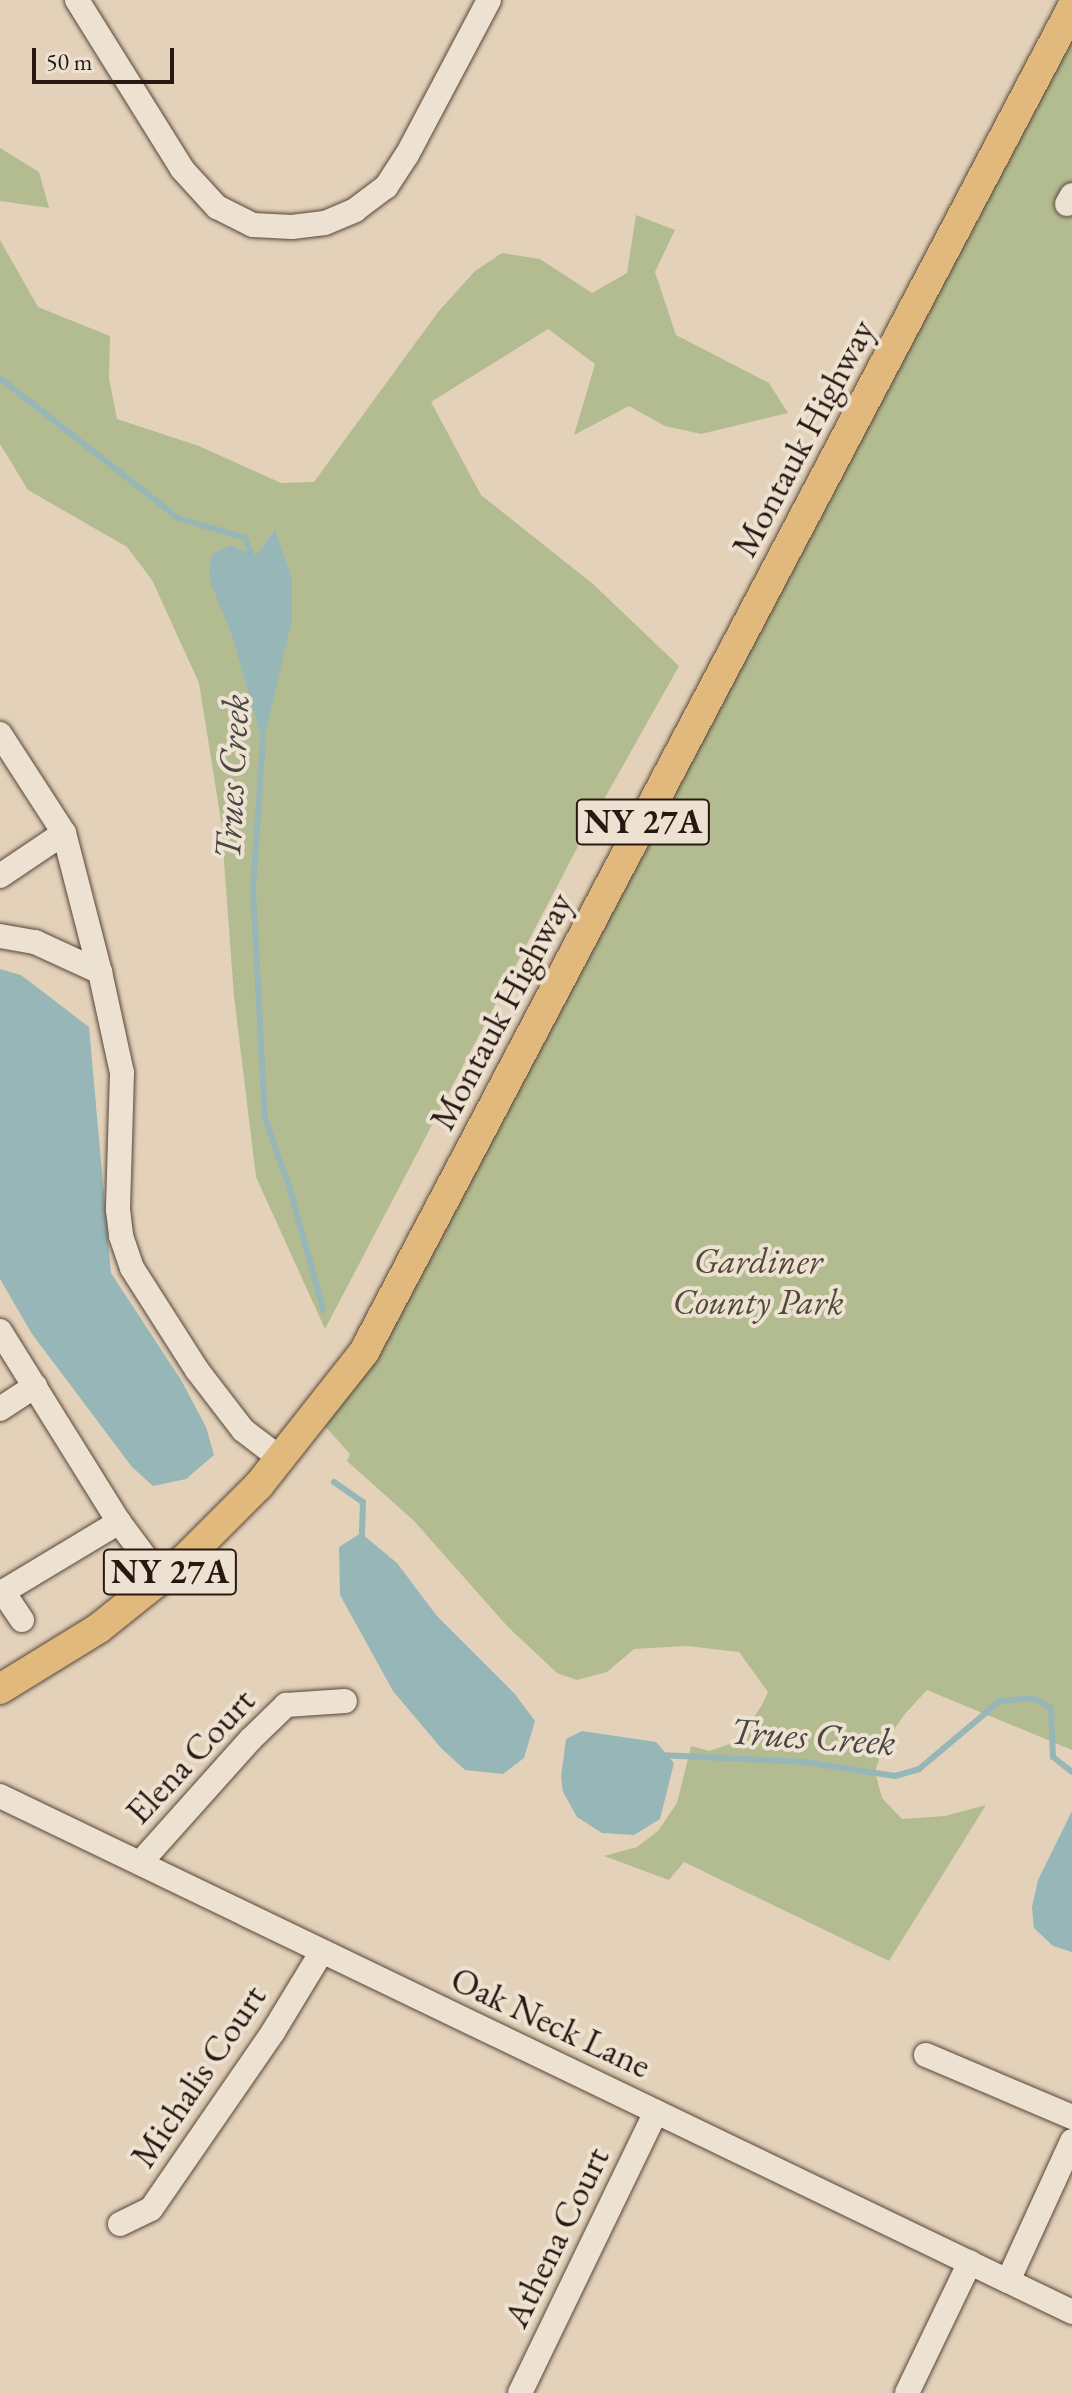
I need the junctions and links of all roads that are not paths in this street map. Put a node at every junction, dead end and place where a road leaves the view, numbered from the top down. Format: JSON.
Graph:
{"nodes":[{"id":1,"x":77,"y":0,"type":"edge"},
{"id":2,"x":489,"y":0,"type":"edge"},
{"id":3,"x":1072,"y":8,"type":"edge"},
{"id":4,"x":0,"y":734,"type":"edge"},
{"id":5,"x":64,"y":833,"type":"junction"},
{"id":6,"x":0,"y":876,"type":"edge"},
{"id":7,"x":0,"y":936,"type":"edge"},
{"id":8,"x":100,"y":972,"type":"junction"},
{"id":9,"x":0,"y":1331,"type":"edge"},
{"id":10,"x":35,"y":1386,"type":"junction"},
{"id":11,"x":0,"y":1409,"type":"edge"},
{"id":12,"x":281,"y":1459,"type":"junction"},
{"id":13,"x":119,"y":1522,"type":"junction"},
{"id":14,"x":162,"y":1580,"type":"junction"},
{"id":15,"x":22,"y":1620,"type":"dead end"},
{"id":16,"x":0,"y":1689,"type":"edge"},
{"id":17,"x":345,"y":1701,"type":"dead end"},
{"id":18,"x":0,"y":1796,"type":"edge"},
{"id":19,"x":140,"y":1863,"type":"junction"},
{"id":20,"x":321,"y":1953,"type":"junction"},
{"id":21,"x":926,"y":2055,"type":"dead end"},
{"id":22,"x":656,"y":2112,"type":"junction"},
{"id":23,"x":1072,"y":2117,"type":"edge"},
{"id":24,"x":1072,"y":2141,"type":"edge"},
{"id":25,"x":120,"y":2224,"type":"dead end"},
{"id":26,"x":970,"y":2262,"type":"junction"},
{"id":27,"x":1008,"y":2281,"type":"junction"},
{"id":28,"x":1072,"y":2312,"type":"edge"},
{"id":29,"x":520,"y":2393,"type":"edge"},
{"id":30,"x":907,"y":2393,"type":"edge"}],
"edges":[{"from":1,"to":2,"type":"street"},
{"from":3,"to":12,"type":"main road","name":"Montauk Highway","number":"NY 27A"},
{"from":4,"to":5,"type":"street"},
{"from":5,"to":6,"type":"street"},
{"from":5,"to":8,"type":"street"},
{"from":7,"to":8,"type":"street"},
{"from":8,"to":12,"type":"street"},
{"from":9,"to":10,"type":"street"},
{"from":10,"to":11,"type":"street"},
{"from":10,"to":13,"type":"street"},
{"from":12,"to":14,"type":"main road","name":"Montauk Highway","number":"NY 27A"},
{"from":13,"to":14,"type":"street"},
{"from":13,"to":15,"type":"street"},
{"from":14,"to":16,"type":"main road","name":"Montauk Highway","number":"NY 27A"},
{"from":17,"to":19,"type":"street","name":"Elena Court"},
{"from":18,"to":19,"type":"street","name":"Oak Neck Lane"},
{"from":19,"to":20,"type":"street","name":"Oak Neck Lane"},
{"from":20,"to":22,"type":"street","name":"Oak Neck Lane"},
{"from":20,"to":25,"type":"street","name":"Michalis Court"},
{"from":21,"to":23,"type":"street"},
{"from":22,"to":26,"type":"street","name":"Oak Neck Lane"},
{"from":22,"to":29,"type":"street","name":"Athena Court"},
{"from":24,"to":27,"type":"street"},
{"from":26,"to":27,"type":"street","name":"Oak Neck Lane"},
{"from":26,"to":30,"type":"street"},
{"from":27,"to":28,"type":"street","name":"Oak Neck Lane"}]}
